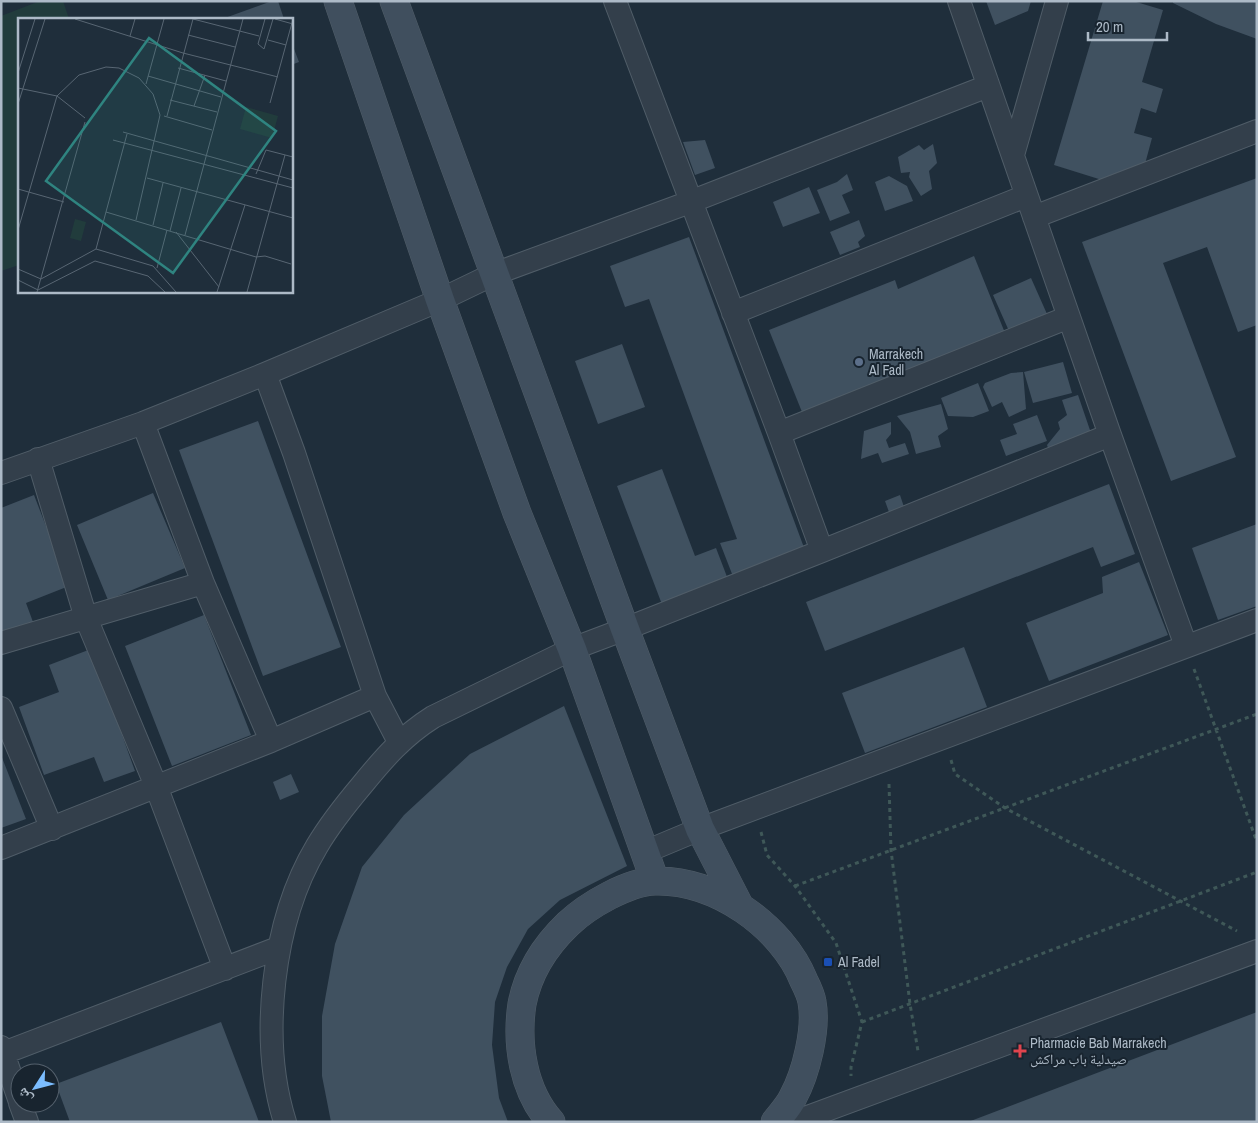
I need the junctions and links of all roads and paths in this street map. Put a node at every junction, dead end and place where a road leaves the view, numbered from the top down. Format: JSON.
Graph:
{"nodes":[{"id":1,"x":338,"y":1,"type":"edge"},
{"id":2,"x":394,"y":1,"type":"edge"},
{"id":3,"x":615,"y":1,"type":"edge"},
{"id":4,"x":959,"y":1,"type":"edge"},
{"id":5,"x":1057,"y":1,"type":"edge"},
{"id":6,"x":988,"y":86,"type":"junction"},
{"id":7,"x":1257,"y":131,"type":"edge"},
{"id":8,"x":1013,"y":155,"type":"junction"},
{"id":9,"x":1026,"y":196,"type":"junction"},
{"id":10,"x":690,"y":202,"type":"junction"},
{"id":11,"x":1034,"y":217,"type":"junction"},
{"id":12,"x":494,"y":274,"type":"junction"},
{"id":13,"x":440,"y":300,"type":"junction"},
{"id":14,"x":733,"y":313,"type":"junction"},
{"id":15,"x":1069,"y":317,"type":"junction"},
{"id":16,"x":265,"y":374,"type":"junction"},
{"id":17,"x":143,"y":423,"type":"junction"},
{"id":18,"x":779,"y":433,"type":"junction"},
{"id":19,"x":1110,"y":435,"type":"junction"},
{"id":20,"x":38,"y":459,"type":"junction"},
{"id":21,"x":1,"y":472,"type":"edge"},
{"id":22,"x":822,"y":551,"type":"junction"},
{"id":23,"x":203,"y":583,"type":"junction"},
{"id":24,"x":86,"y":618,"type":"junction"},
{"id":25,"x":1257,"y":620,"type":"edge"},
{"id":26,"x":625,"y":629,"type":"junction"},
{"id":27,"x":1,"y":643,"type":"edge"},
{"id":28,"x":1186,"y":646,"type":"junction"},
{"id":29,"x":572,"y":648,"type":"junction"},
{"id":30,"x":375,"y":696,"type":"junction"},
{"id":31,"x":1,"y":708,"type":"edge"},
{"id":32,"x":1257,"y":714,"type":"edge"},
{"id":33,"x":1216,"y":729,"type":"junction"},
{"id":34,"x":945,"y":737,"type":"junction"},
{"id":35,"x":271,"y":741,"type":"junction"},
{"id":36,"x":399,"y":742,"type":"junction"},
{"id":37,"x":888,"y":758,"type":"junction"},
{"id":38,"x":156,"y":786,"type":"junction"},
{"id":39,"x":1005,"y":808,"type":"junction"},
{"id":40,"x":52,"y":829,"type":"junction"},
{"id":41,"x":700,"y":829,"type":"junction"},
{"id":42,"x":1257,"y":842,"type":"edge"},
{"id":43,"x":1,"y":848,"type":"edge"},
{"id":44,"x":891,"y":850,"type":"junction"},
{"id":45,"x":645,"y":852,"type":"junction"},
{"id":46,"x":1257,"y":872,"type":"edge"},
{"id":47,"x":655,"y":881,"type":"junction"},
{"id":48,"x":796,"y":886,"type":"dead end"},
{"id":49,"x":1180,"y":901,"type":"junction"},
{"id":50,"x":740,"y":907,"type":"junction"},
{"id":51,"x":1239,"y":932,"type":"dead end"},
{"id":52,"x":278,"y":948,"type":"junction"},
{"id":53,"x":1257,"y":951,"type":"edge"},
{"id":54,"x":224,"y":969,"type":"junction"},
{"id":55,"x":910,"y":1004,"type":"junction"},
{"id":56,"x":862,"y":1022,"type":"dead end"},
{"id":57,"x":2,"y":1052,"type":"edge"},
{"id":58,"x":10,"y":1074,"type":"edge"},
{"id":59,"x":922,"y":1074,"type":"junction"},
{"id":60,"x":285,"y":1122,"type":"edge"},
{"id":61,"x":551,"y":1122,"type":"edge"},
{"id":62,"x":775,"y":1122,"type":"edge"},
{"id":63,"x":794,"y":1122,"type":"edge"}],
"edges":[{"from":1,"to":13,"type":"street"},
{"from":2,"to":12,"type":"street"},
{"from":3,"to":10,"type":"street"},
{"from":4,"to":6,"type":"street"},
{"from":5,"to":8,"type":"street"},
{"from":6,"to":8,"type":"street"},
{"from":6,"to":10,"type":"street"},
{"from":7,"to":11,"type":"street"},
{"from":8,"to":9,"type":"street"},
{"from":9,"to":11,"type":"street"},
{"from":9,"to":14,"type":"street"},
{"from":10,"to":12,"type":"street"},
{"from":10,"to":14,"type":"street"},
{"from":11,"to":15,"type":"street"},
{"from":12,"to":13,"type":"street"},
{"from":12,"to":26,"type":"street"},
{"from":13,"to":16,"type":"street"},
{"from":13,"to":29,"type":"street"},
{"from":14,"to":18,"type":"street"},
{"from":15,"to":18,"type":"street"},
{"from":15,"to":19,"type":"street"},
{"from":16,"to":17,"type":"street"},
{"from":16,"to":30,"type":"street"},
{"from":17,"to":20,"type":"street"},
{"from":17,"to":23,"type":"street"},
{"from":18,"to":22,"type":"street"},
{"from":19,"to":22,"type":"street"},
{"from":19,"to":28,"type":"street"},
{"from":20,"to":21,"type":"street"},
{"from":20,"to":24,"type":"street"},
{"from":22,"to":26,"type":"street"},
{"from":23,"to":24,"type":"street"},
{"from":23,"to":35,"type":"street"},
{"from":24,"to":27,"type":"street"},
{"from":24,"to":38,"type":"street"},
{"from":25,"to":28,"type":"street"},
{"from":26,"to":29,"type":"street"},
{"from":26,"to":41,"type":"street"},
{"from":28,"to":33,"type":"path"},
{"from":28,"to":34,"type":"street"},
{"from":29,"to":36,"type":"street"},
{"from":29,"to":45,"type":"street"},
{"from":30,"to":35,"type":"street"},
{"from":30,"to":36,"type":"street"},
{"from":31,"to":40,"type":"street"},
{"from":32,"to":33,"type":"path"},
{"from":33,"to":39,"type":"path"},
{"from":33,"to":42,"type":"path"},
{"from":34,"to":37,"type":"street"},
{"from":34,"to":39,"type":"path"},
{"from":35,"to":38,"type":"street"},
{"from":36,"to":52,"type":"street"},
{"from":37,"to":41,"type":"street"},
{"from":37,"to":44,"type":"path"},
{"from":38,"to":40,"type":"street"},
{"from":38,"to":54,"type":"street"},
{"from":39,"to":44,"type":"path"},
{"from":39,"to":49,"type":"path"},
{"from":40,"to":43,"type":"street"},
{"from":41,"to":45,"type":"street"},
{"from":41,"to":50,"type":"street"},
{"from":44,"to":48,"type":"path"},
{"from":44,"to":55,"type":"path"},
{"from":45,"to":47,"type":"street"},
{"from":46,"to":49,"type":"path"},
{"from":47,"to":50,"type":"street"},
{"from":47,"to":61,"type":"street"},
{"from":49,"to":51,"type":"path"},
{"from":49,"to":55,"type":"path"},
{"from":50,"to":62,"type":"street"},
{"from":52,"to":54,"type":"street"},
{"from":52,"to":60,"type":"street"},
{"from":53,"to":59,"type":"street"},
{"from":54,"to":57,"type":"street"},
{"from":55,"to":56,"type":"path"},
{"from":55,"to":59,"type":"path"},
{"from":57,"to":58,"type":"street"},
{"from":59,"to":63,"type":"street"}]}
